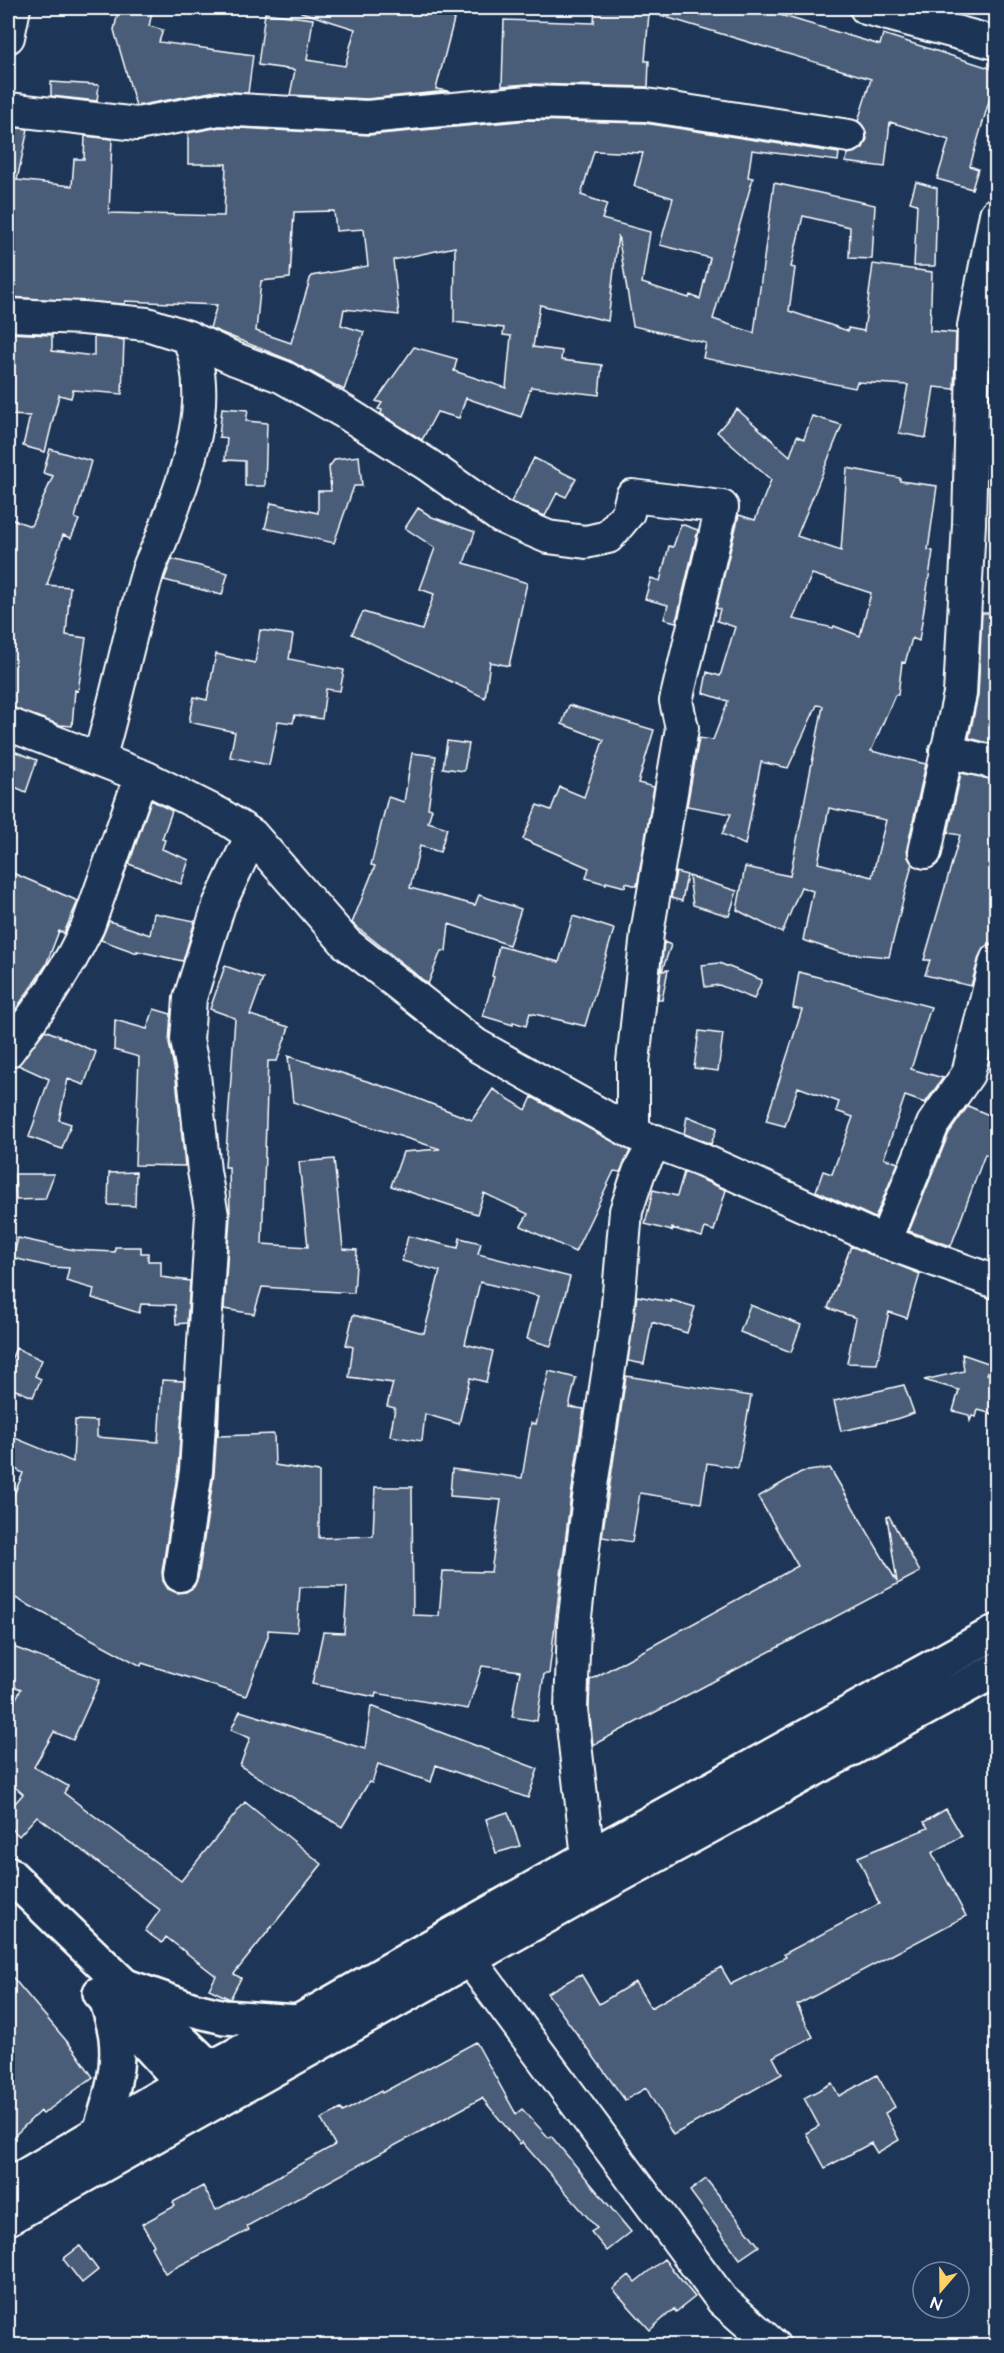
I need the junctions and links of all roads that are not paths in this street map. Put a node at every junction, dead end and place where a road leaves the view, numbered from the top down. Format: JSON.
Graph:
{"nodes":[{"id":1,"x":14,"y":8,"type":"edge"},
{"id":2,"x":866,"y":8,"type":"edge"},
{"id":3,"x":8,"y":37,"type":"edge"},
{"id":4,"x":996,"y":43,"type":"edge"},
{"id":5,"x":8,"y":109,"type":"edge"},
{"id":6,"x":849,"y":136,"type":"dead end"},
{"id":7,"x":996,"y":214,"type":"edge"},
{"id":8,"x":8,"y":315,"type":"edge"},
{"id":9,"x":188,"y":337,"type":"junction"},
{"id":10,"x":8,"y":724,"type":"edge"},
{"id":11,"x":946,"y":751,"type":"junction"},
{"id":12,"x":99,"y":759,"type":"junction"},
{"id":13,"x":996,"y":763,"type":"edge"},
{"id":14,"x":141,"y":776,"type":"junction"},
{"id":15,"x":252,"y":835,"type":"junction"},
{"id":16,"x":925,"y":852,"type":"dead end"},
{"id":17,"x":996,"y":961,"type":"edge"},
{"id":18,"x":8,"y":1051,"type":"edge"},
{"id":19,"x":644,"y":1137,"type":"junction"},
{"id":20,"x":885,"y":1242,"type":"junction"},
{"id":21,"x":996,"y":1282,"type":"edge"},
{"id":22,"x":180,"y":1575,"type":"dead end"},
{"id":23,"x":996,"y":1632,"type":"edge"},
{"id":24,"x":996,"y":1670,"type":"edge"},
{"id":25,"x":588,"y":1857,"type":"junction"},
{"id":26,"x":8,"y":1873,"type":"edge"},
{"id":27,"x":8,"y":1905,"type":"edge"},
{"id":28,"x":470,"y":1960,"type":"junction"},
{"id":29,"x":115,"y":1993,"type":"junction"},
{"id":30,"x":298,"y":2022,"type":"junction"},
{"id":31,"x":197,"y":2076,"type":"junction"},
{"id":32,"x":230,"y":2095,"type":"junction"},
{"id":33,"x":202,"y":2110,"type":"junction"},
{"id":34,"x":100,"y":2131,"type":"junction"},
{"id":35,"x":8,"y":2186,"type":"edge"},
{"id":36,"x":8,"y":2218,"type":"edge"},
{"id":37,"x":774,"y":2346,"type":"edge"}],
"edges":[{"from":1,"to":3,"type":"street"},
{"from":2,"to":4,"type":"street"},
{"from":5,"to":6,"type":"street"},
{"from":7,"to":11,"type":"street"},
{"from":8,"to":9,"type":"street"},
{"from":9,"to":12,"type":"street"},
{"from":9,"to":19,"type":"street"},
{"from":10,"to":12,"type":"street"},
{"from":11,"to":13,"type":"street"},
{"from":11,"to":16,"type":"street"},
{"from":12,"to":14,"type":"street"},
{"from":14,"to":15,"type":"street"},
{"from":14,"to":18,"type":"street"},
{"from":15,"to":19,"type":"street"},
{"from":15,"to":22,"type":"street"},
{"from":17,"to":20,"type":"street"},
{"from":19,"to":20,"type":"street"},
{"from":19,"to":25,"type":"street"},
{"from":20,"to":21,"type":"street"},
{"from":23,"to":25,"type":"main road"},
{"from":24,"to":28,"type":"main road"},
{"from":25,"to":30,"type":"main road"},
{"from":26,"to":29,"type":"main road"},
{"from":27,"to":29,"type":"main road"},
{"from":28,"to":32,"type":"main road"},
{"from":28,"to":37,"type":"street"},
{"from":29,"to":30,"type":"main road"},
{"from":29,"to":31,"type":"main road"},
{"from":29,"to":34,"type":"main road"},
{"from":30,"to":31,"type":"main road"},
{"from":31,"to":32,"type":"main road"},
{"from":31,"to":33,"type":"main road"},
{"from":31,"to":34,"type":"main road"},
{"from":32,"to":33,"type":"main road"},
{"from":33,"to":36,"type":"main road"},
{"from":34,"to":35,"type":"main road"}]}
